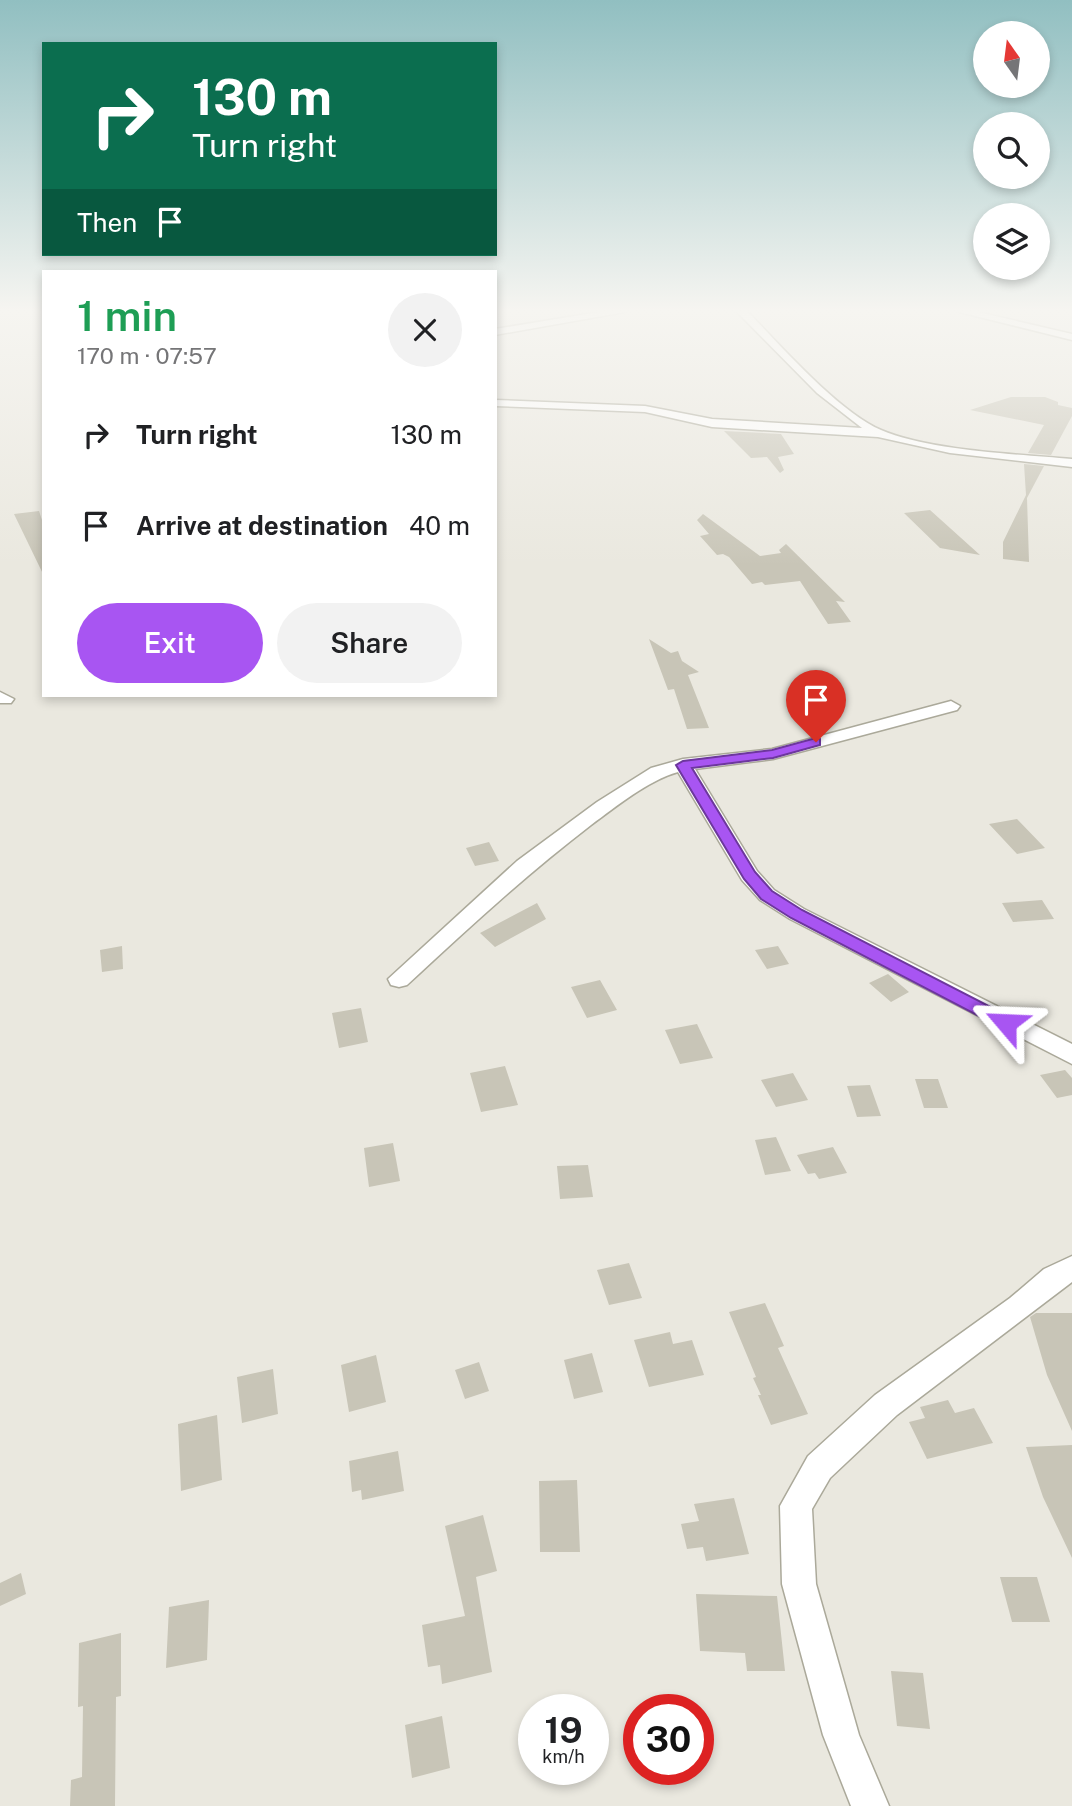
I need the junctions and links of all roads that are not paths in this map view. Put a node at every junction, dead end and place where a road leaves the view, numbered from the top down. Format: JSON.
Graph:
{"nodes":[{"id":1,"x":828,"y":396,"type":"edge"},
{"id":2,"x":497,"y":403,"type":"edge"},
{"id":3,"x":878,"y":433,"type":"junction"},
{"id":4,"x":1072,"y":463,"type":"edge"},
{"id":5,"x":951,"y":706,"type":"dead end"},
{"id":6,"x":683,"y":765,"type":"junction"},
{"id":7,"x":399,"y":979,"type":"dead end"},
{"id":8,"x":1072,"y":1055,"type":"edge"},
{"id":9,"x":1072,"y":1268,"type":"edge"},
{"id":10,"x":870,"y":1806,"type":"edge"}],
"edges":[{"from":1,"to":3,"type":"street"},
{"from":2,"to":3,"type":"street"},
{"from":3,"to":4,"type":"street"},
{"from":5,"to":6,"type":"street"},
{"from":6,"to":7,"type":"street"},
{"from":6,"to":8,"type":"street"},
{"from":9,"to":10,"type":"street"}]}
